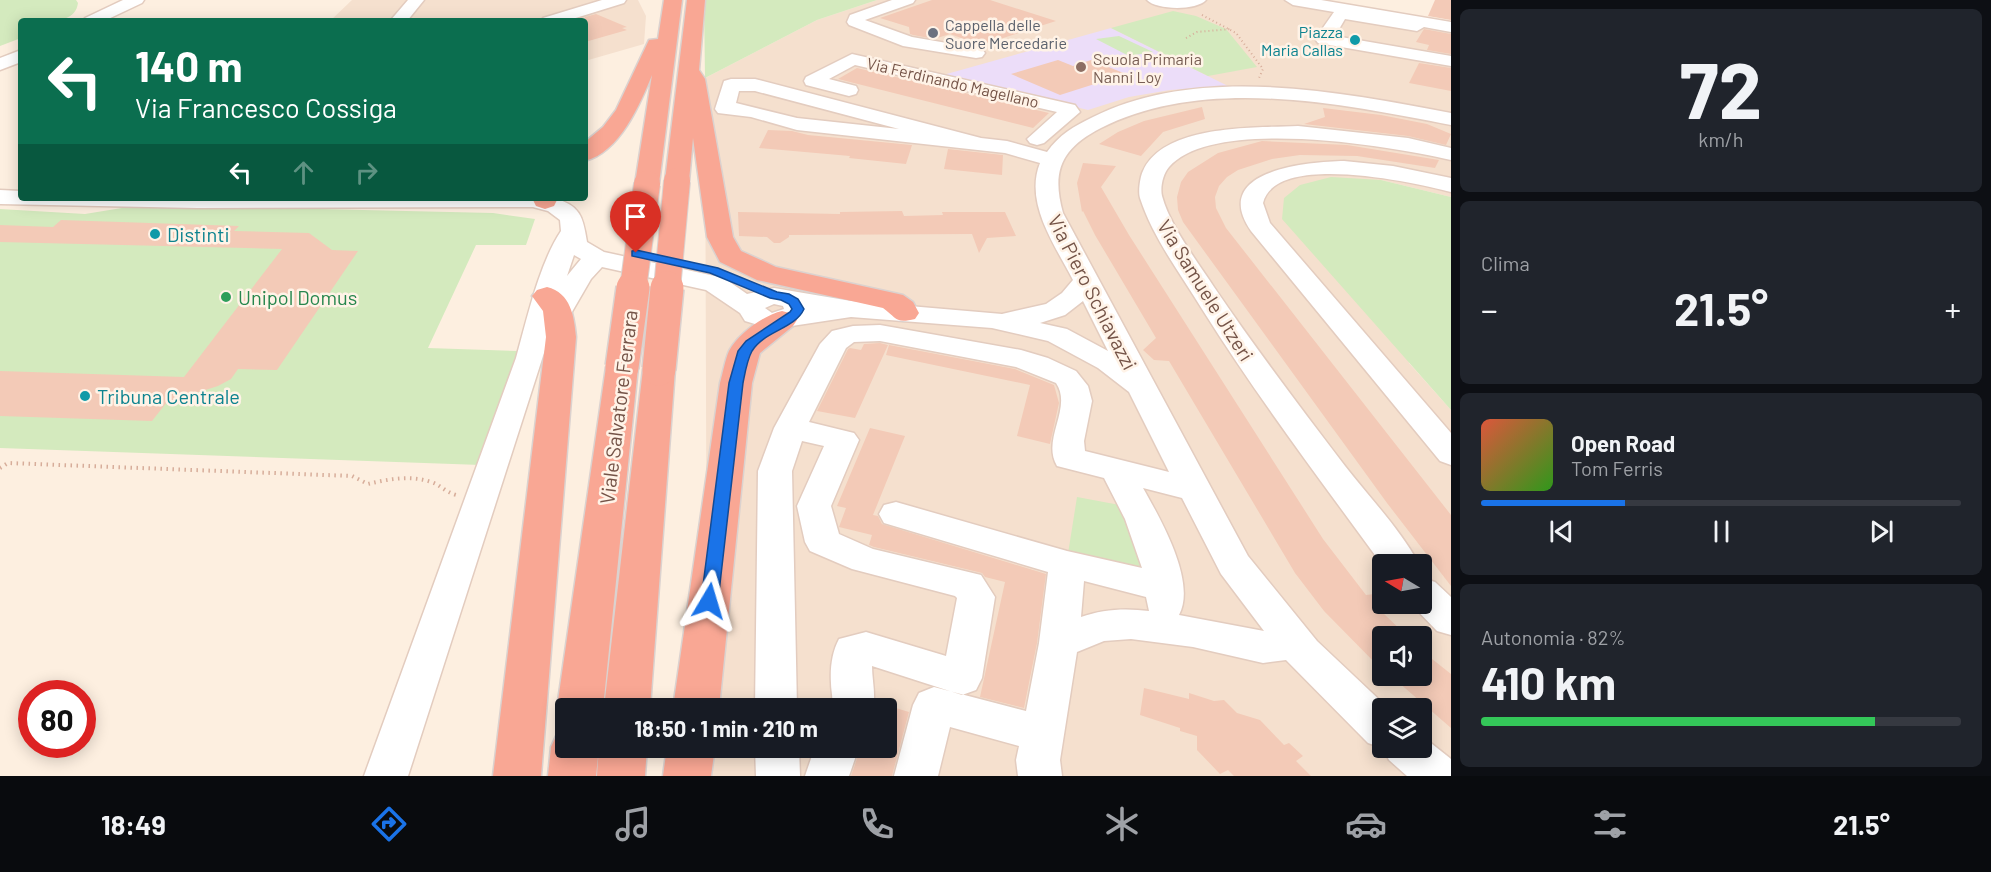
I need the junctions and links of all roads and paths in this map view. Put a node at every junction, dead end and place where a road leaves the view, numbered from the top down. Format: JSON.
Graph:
{"nodes":[{"id":1,"x":134,"y":0,"type":"edge"},
{"id":2,"x":416,"y":0,"type":"edge"},
{"id":3,"x":618,"y":0,"type":"edge"},
{"id":4,"x":625,"y":0,"type":"edge"},
{"id":5,"x":673,"y":0,"type":"edge"},
{"id":6,"x":696,"y":0,"type":"edge"},
{"id":7,"x":908,"y":0,"type":"edge"},
{"id":8,"x":1155,"y":0,"type":"edge"},
{"id":9,"x":1293,"y":0,"type":"edge"},
{"id":10,"x":1307,"y":0,"type":"edge"},
{"id":11,"x":1192,"y":2,"type":"edge"},
{"id":12,"x":88,"y":3,"type":"dead end"},
{"id":13,"x":1342,"y":11,"type":"junction"},
{"id":14,"x":83,"y":18,"type":"edge"},
{"id":15,"x":87,"y":18,"type":"edge"},
{"id":16,"x":401,"y":18,"type":"edge"},
{"id":17,"x":559,"y":18,"type":"edge"},
{"id":18,"x":1420,"y":22,"type":"junction"},
{"id":19,"x":588,"y":23,"type":"edge"},
{"id":20,"x":1451,"y":26,"type":"edge"},
{"id":21,"x":1231,"y":29,"type":"junction"},
{"id":22,"x":668,"y":38,"type":"junction"},
{"id":23,"x":1186,"y":38,"type":"dead end"},
{"id":24,"x":18,"y":41,"type":"edge"},
{"id":25,"x":1451,"y":41,"type":"edge"},
{"id":26,"x":0,"y":47,"type":"edge"},
{"id":27,"x":18,"y":51,"type":"edge"},
{"id":28,"x":976,"y":53,"type":"dead end"},
{"id":29,"x":18,"y":56,"type":"edge"},
{"id":30,"x":0,"y":59,"type":"edge"},
{"id":31,"x":1451,"y":61,"type":"edge"},
{"id":32,"x":0,"y":65,"type":"edge"},
{"id":33,"x":690,"y":73,"type":"junction"},
{"id":34,"x":1254,"y":82,"type":"dead end"},
{"id":35,"x":925,"y":110,"type":"dead end"},
{"id":36,"x":1451,"y":119,"type":"edge"},
{"id":37,"x":981,"y":134,"type":"junction"},
{"id":38,"x":1050,"y":148,"type":"junction"},
{"id":39,"x":588,"y":151,"type":"edge"},
{"id":40,"x":1451,"y":154,"type":"edge"},
{"id":41,"x":1451,"y":185,"type":"edge"},
{"id":42,"x":0,"y":186,"type":"edge"},
{"id":43,"x":18,"y":187,"type":"edge"},
{"id":44,"x":0,"y":197,"type":"edge"},
{"id":45,"x":18,"y":197,"type":"edge"},
{"id":46,"x":557,"y":201,"type":"edge"},
{"id":47,"x":578,"y":246,"type":"junction"},
{"id":48,"x":1086,"y":279,"type":"junction"},
{"id":49,"x":553,"y":304,"type":"junction"},
{"id":50,"x":776,"y":308,"type":"junction"},
{"id":51,"x":904,"y":313,"type":"junction"},
{"id":52,"x":1053,"y":325,"type":"junction"},
{"id":53,"x":1111,"y":326,"type":"junction"},
{"id":54,"x":640,"y":368,"type":"junction"},
{"id":55,"x":1143,"y":389,"type":"junction"},
{"id":56,"x":790,"y":428,"type":"junction"},
{"id":57,"x":1451,"y":454,"type":"edge"},
{"id":58,"x":0,"y":468,"type":"edge"},
{"id":59,"x":1117,"y":471,"type":"junction"},
{"id":60,"x":1196,"y":490,"type":"junction"},
{"id":61,"x":460,"y":497,"type":"dead end"},
{"id":62,"x":896,"y":514,"type":"dead end"},
{"id":63,"x":1394,"y":554,"type":"edge"},
{"id":64,"x":1067,"y":564,"type":"junction"},
{"id":65,"x":1164,"y":587,"type":"junction"},
{"id":66,"x":1432,"y":602,"type":"edge"},
{"id":67,"x":1451,"y":620,"type":"edge"},
{"id":68,"x":1157,"y":627,"type":"junction"},
{"id":69,"x":1059,"y":643,"type":"junction"},
{"id":70,"x":1295,"y":643,"type":"junction"},
{"id":71,"x":959,"y":694,"type":"junction"},
{"id":72,"x":582,"y":698,"type":"edge"},
{"id":73,"x":627,"y":698,"type":"edge"},
{"id":74,"x":697,"y":698,"type":"edge"},
{"id":75,"x":776,"y":698,"type":"edge"},
{"id":76,"x":854,"y":698,"type":"edge"},
{"id":77,"x":1372,"y":719,"type":"edge"},
{"id":78,"x":1043,"y":734,"type":"junction"},
{"id":79,"x":574,"y":758,"type":"edge"},
{"id":80,"x":622,"y":758,"type":"edge"},
{"id":81,"x":689,"y":758,"type":"edge"},
{"id":82,"x":777,"y":758,"type":"edge"},
{"id":83,"x":833,"y":758,"type":"edge"},
{"id":84,"x":1417,"y":758,"type":"edge"},
{"id":85,"x":386,"y":776,"type":"edge"},
{"id":86,"x":517,"y":776,"type":"edge"},
{"id":87,"x":572,"y":776,"type":"edge"},
{"id":88,"x":621,"y":776,"type":"edge"},
{"id":89,"x":687,"y":776,"type":"edge"},
{"id":90,"x":778,"y":776,"type":"edge"},
{"id":91,"x":827,"y":776,"type":"edge"},
{"id":92,"x":916,"y":776,"type":"edge"},
{"id":93,"x":1040,"y":776,"type":"edge"},
{"id":94,"x":1439,"y":776,"type":"edge"}],
"edges":[{"from":1,"to":15,"type":"street"},
{"from":2,"to":16,"type":"street"},
{"from":3,"to":17,"type":"street"},
{"from":4,"to":19,"type":"street"},
{"from":5,"to":22,"type":"highway","name":"Viale Salvatore Ferrara"},
{"from":6,"to":33,"type":"highway","name":"Viale Salvatore Ferrara"},
{"from":7,"to":28,"type":"street"},
{"from":8,"to":11,"type":"street"},
{"from":9,"to":13,"type":"street"},
{"from":10,"to":18,"type":"street"},
{"from":11,"to":21,"type":"path"},
{"from":12,"to":14,"type":"street"},
{"from":13,"to":18,"type":"street"},
{"from":13,"to":31,"type":"street"},
{"from":18,"to":20,"type":"street"},
{"from":18,"to":25,"type":"street"},
{"from":21,"to":23,"type":"path"},
{"from":21,"to":34,"type":"path"},
{"from":22,"to":39,"type":"highway"},
{"from":22,"to":54,"type":"highway","name":"Viale Salvatore Ferrara","bridge":true},
{"from":24,"to":26,"type":"street"},
{"from":27,"to":30,"type":"street"},
{"from":29,"to":32,"type":"street"},
{"from":33,"to":51,"type":"highway"},
{"from":33,"to":54,"type":"highway","name":"Viale Salvatore Ferrara","bridge":true},
{"from":35,"to":38,"type":"street","name":"Via Ferdinando Magellano"},
{"from":36,"to":38,"type":"street"},
{"from":37,"to":37,"type":"street"},
{"from":37,"to":38,"type":"street"},
{"from":38,"to":48,"type":"street","name":"Via Piero Schiavazzi"},
{"from":40,"to":63,"type":"street","name":"Via Samuele Utzeri"},
{"from":41,"to":57,"type":"street"},
{"from":42,"to":43,"type":"street"},
{"from":44,"to":45,"type":"street"},
{"from":46,"to":47,"type":"street"},
{"from":47,"to":49,"type":"street"},
{"from":47,"to":50,"type":"street"},
{"from":48,"to":52,"type":"street"},
{"from":48,"to":53,"type":"street","name":"Via Piero Schiavazzi"},
{"from":49,"to":85,"type":"street"},
{"from":49,"to":86,"type":"highway"},
{"from":50,"to":51,"type":"street"},
{"from":50,"to":74,"type":"highway"},
{"from":51,"to":52,"type":"street"},
{"from":52,"to":53,"type":"street"},
{"from":52,"to":55,"type":"street"},
{"from":53,"to":55,"type":"street","name":"Via Piero Schiavazzi"},
{"from":54,"to":72,"type":"highway","name":"Viale Salvatore Ferrara"},
{"from":54,"to":73,"type":"highway","name":"Viale Salvatore Ferrara"},
{"from":55,"to":60,"type":"street","name":"Via Piero Schiavazzi"},
{"from":56,"to":59,"type":"street"},
{"from":56,"to":71,"type":"street"},
{"from":56,"to":75,"type":"street"},
{"from":58,"to":61,"type":"path"},
{"from":59,"to":60,"type":"street"},
{"from":59,"to":65,"type":"street"},
{"from":60,"to":70,"type":"street","name":"Via Piero Schiavazzi"},
{"from":62,"to":64,"type":"street"},
{"from":64,"to":65,"type":"street"},
{"from":64,"to":69,"type":"street"},
{"from":65,"to":68,"type":"street"},
{"from":66,"to":67,"type":"street"},
{"from":68,"to":69,"type":"street"},
{"from":68,"to":70,"type":"street"},
{"from":69,"to":78,"type":"street"},
{"from":70,"to":77,"type":"street","name":"Via Piero Schiavazzi"},
{"from":71,"to":76,"type":"street"},
{"from":71,"to":78,"type":"street"},
{"from":71,"to":92,"type":"street"},
{"from":78,"to":93,"type":"street"},
{"from":79,"to":87,"type":"highway"},
{"from":80,"to":88,"type":"highway"},
{"from":81,"to":89,"type":"highway"},
{"from":82,"to":90,"type":"street"},
{"from":83,"to":91,"type":"street"},
{"from":84,"to":94,"type":"street"}]}
